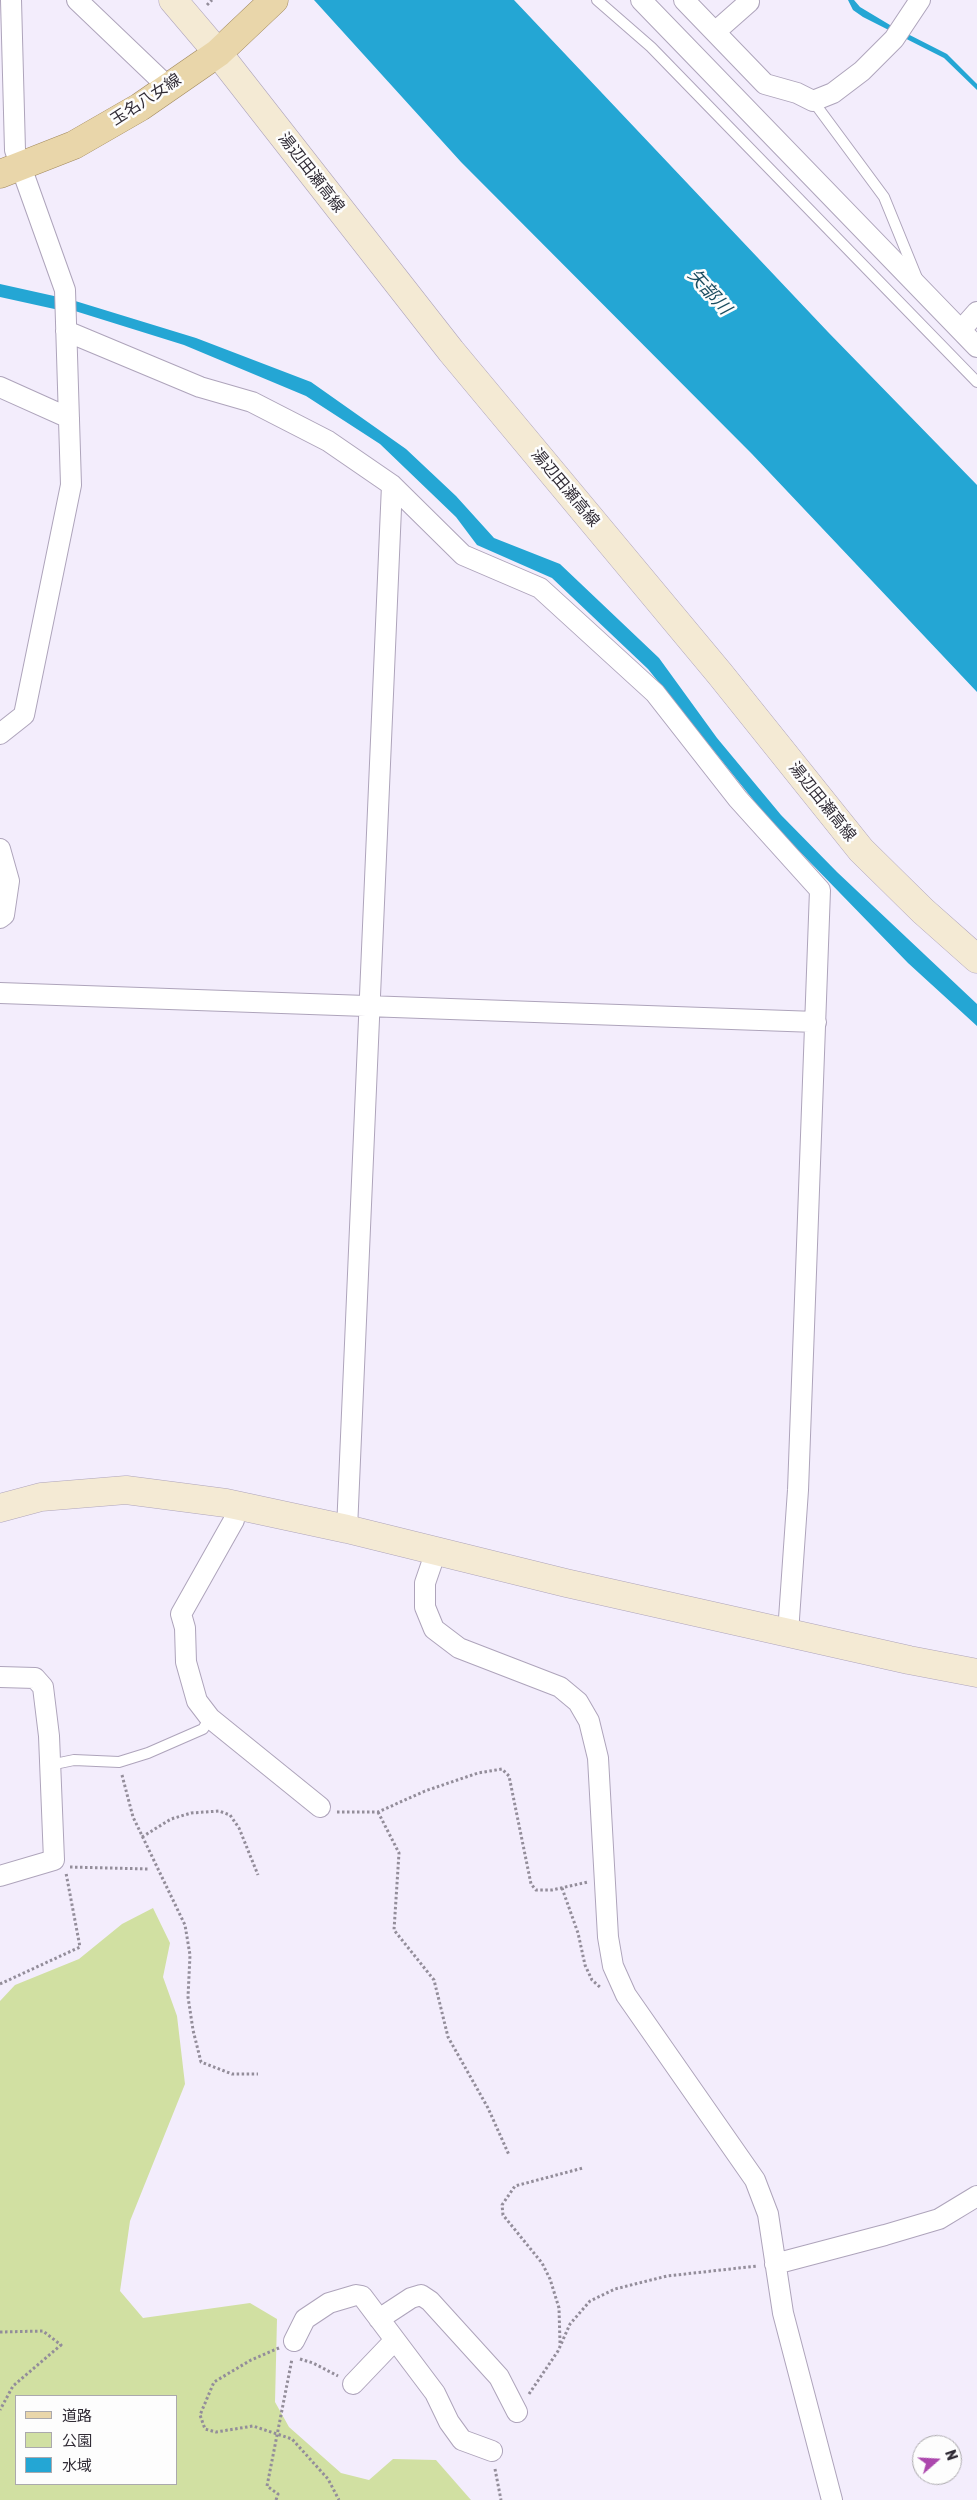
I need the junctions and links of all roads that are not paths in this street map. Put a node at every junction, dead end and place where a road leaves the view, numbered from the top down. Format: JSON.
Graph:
{"nodes":[{"id":1,"x":10,"y":0,"type":"edge"},
{"id":2,"x":78,"y":0,"type":"edge"},
{"id":3,"x":173,"y":0,"type":"edge"},
{"id":4,"x":274,"y":0,"type":"edge"},
{"id":5,"x":597,"y":0,"type":"edge"},
{"id":6,"x":641,"y":0,"type":"edge"},
{"id":7,"x":684,"y":0,"type":"edge"},
{"id":8,"x":920,"y":0,"type":"edge"},
{"id":9,"x":749,"y":2,"type":"dead end"},
{"id":10,"x":715,"y":32,"type":"junction"},
{"id":11,"x":226,"y":46,"type":"junction"},
{"id":12,"x":167,"y":86,"type":"junction"},
{"id":13,"x":813,"y":101,"type":"junction"},
{"id":14,"x":10,"y":170,"type":"edge"},
{"id":15,"x":920,"y":288,"type":"junction"},
{"id":16,"x":977,"y":312,"type":"edge"},
{"id":17,"x":66,"y":322,"type":"junction"},
{"id":18,"x":961,"y":330,"type":"junction"},
{"id":19,"x":977,"y":347,"type":"edge"},
{"id":20,"x":977,"y":382,"type":"edge"},
{"id":21,"x":0,"y":387,"type":"edge"},
{"id":22,"x":69,"y":418,"type":"junction"},
{"id":23,"x":392,"y":484,"type":"junction"},
{"id":24,"x":0,"y":734,"type":"edge"},
{"id":25,"x":0,"y":849,"type":"edge"},
{"id":26,"x":0,"y":918,"type":"edge"},
{"id":27,"x":977,"y":959,"type":"edge"},
{"id":28,"x":0,"y":993,"type":"edge"},
{"id":29,"x":368,"y":1007,"type":"junction"},
{"id":30,"x":816,"y":1022,"type":"junction"},
{"id":31,"x":0,"y":1508,"type":"edge"},
{"id":32,"x":234,"y":1520,"type":"dead end"},
{"id":33,"x":347,"y":1529,"type":"junction"},
{"id":34,"x":436,"y":1551,"type":"junction"},
{"id":35,"x":788,"y":1633,"type":"junction"},
{"id":36,"x":977,"y":1672,"type":"edge"},
{"id":37,"x":0,"y":1677,"type":"edge"},
{"id":38,"x":210,"y":1718,"type":"junction"},
{"id":39,"x":50,"y":1765,"type":"junction"},
{"id":40,"x":320,"y":1807,"type":"road end"},
{"id":41,"x":0,"y":1876,"type":"edge"},
{"id":42,"x":977,"y":2196,"type":"edge"},
{"id":43,"x":776,"y":2264,"type":"junction"},
{"id":44,"x":379,"y":2319,"type":"junction"},
{"id":45,"x":396,"y":2340,"type":"junction"},
{"id":46,"x":290,"y":2351,"type":"road end"},
{"id":47,"x":353,"y":2384,"type":"road end"},
{"id":48,"x":517,"y":2412,"type":"road end"},
{"id":49,"x":492,"y":2451,"type":"road end"},
{"id":50,"x":832,"y":2500,"type":"edge"}],
"edges":[{"from":1,"to":14,"type":"street"},
{"from":2,"to":12,"type":"street"},
{"from":3,"to":11,"type":"main road","name":"湯辺田瀬高線"},
{"from":4,"to":11,"type":"main road","name":"玉名八女線"},
{"from":5,"to":20,"type":"lane"},
{"from":6,"to":15,"type":"street"},
{"from":7,"to":10,"type":"street"},
{"from":8,"to":13,"type":"street"},
{"from":9,"to":10,"type":"street"},
{"from":10,"to":13,"type":"street"},
{"from":11,"to":12,"type":"main road","name":"玉名八女線"},
{"from":11,"to":27,"type":"main road","name":"湯辺田瀬高線"},
{"from":12,"to":14,"type":"main road","name":"玉名八女線"},
{"from":13,"to":15,"type":"lane"},
{"from":14,"to":17,"type":"street"},
{"from":15,"to":18,"type":"street"},
{"from":16,"to":18,"type":"street"},
{"from":17,"to":22,"type":"street"},
{"from":17,"to":23,"type":"street"},
{"from":18,"to":19,"type":"street"},
{"from":21,"to":22,"type":"street"},
{"from":22,"to":24,"type":"street"},
{"from":23,"to":29,"type":"street"},
{"from":23,"to":30,"type":"street"},
{"from":25,"to":26,"type":"street"},
{"from":28,"to":29,"type":"street"},
{"from":29,"to":30,"type":"street"},
{"from":29,"to":33,"type":"street"},
{"from":30,"to":35,"type":"street"},
{"from":31,"to":33,"type":"main road"},
{"from":32,"to":38,"type":"street"},
{"from":33,"to":34,"type":"main road"},
{"from":34,"to":35,"type":"main road"},
{"from":34,"to":43,"type":"street"},
{"from":35,"to":36,"type":"main road"},
{"from":37,"to":39,"type":"street"},
{"from":38,"to":39,"type":"lane"},
{"from":38,"to":40,"type":"street"},
{"from":39,"to":41,"type":"street"},
{"from":42,"to":43,"type":"street"},
{"from":43,"to":50,"type":"street"},
{"from":44,"to":45,"type":"street"},
{"from":44,"to":46,"type":"street"},
{"from":44,"to":48,"type":"street"},
{"from":45,"to":47,"type":"street"},
{"from":45,"to":49,"type":"street"}]}
